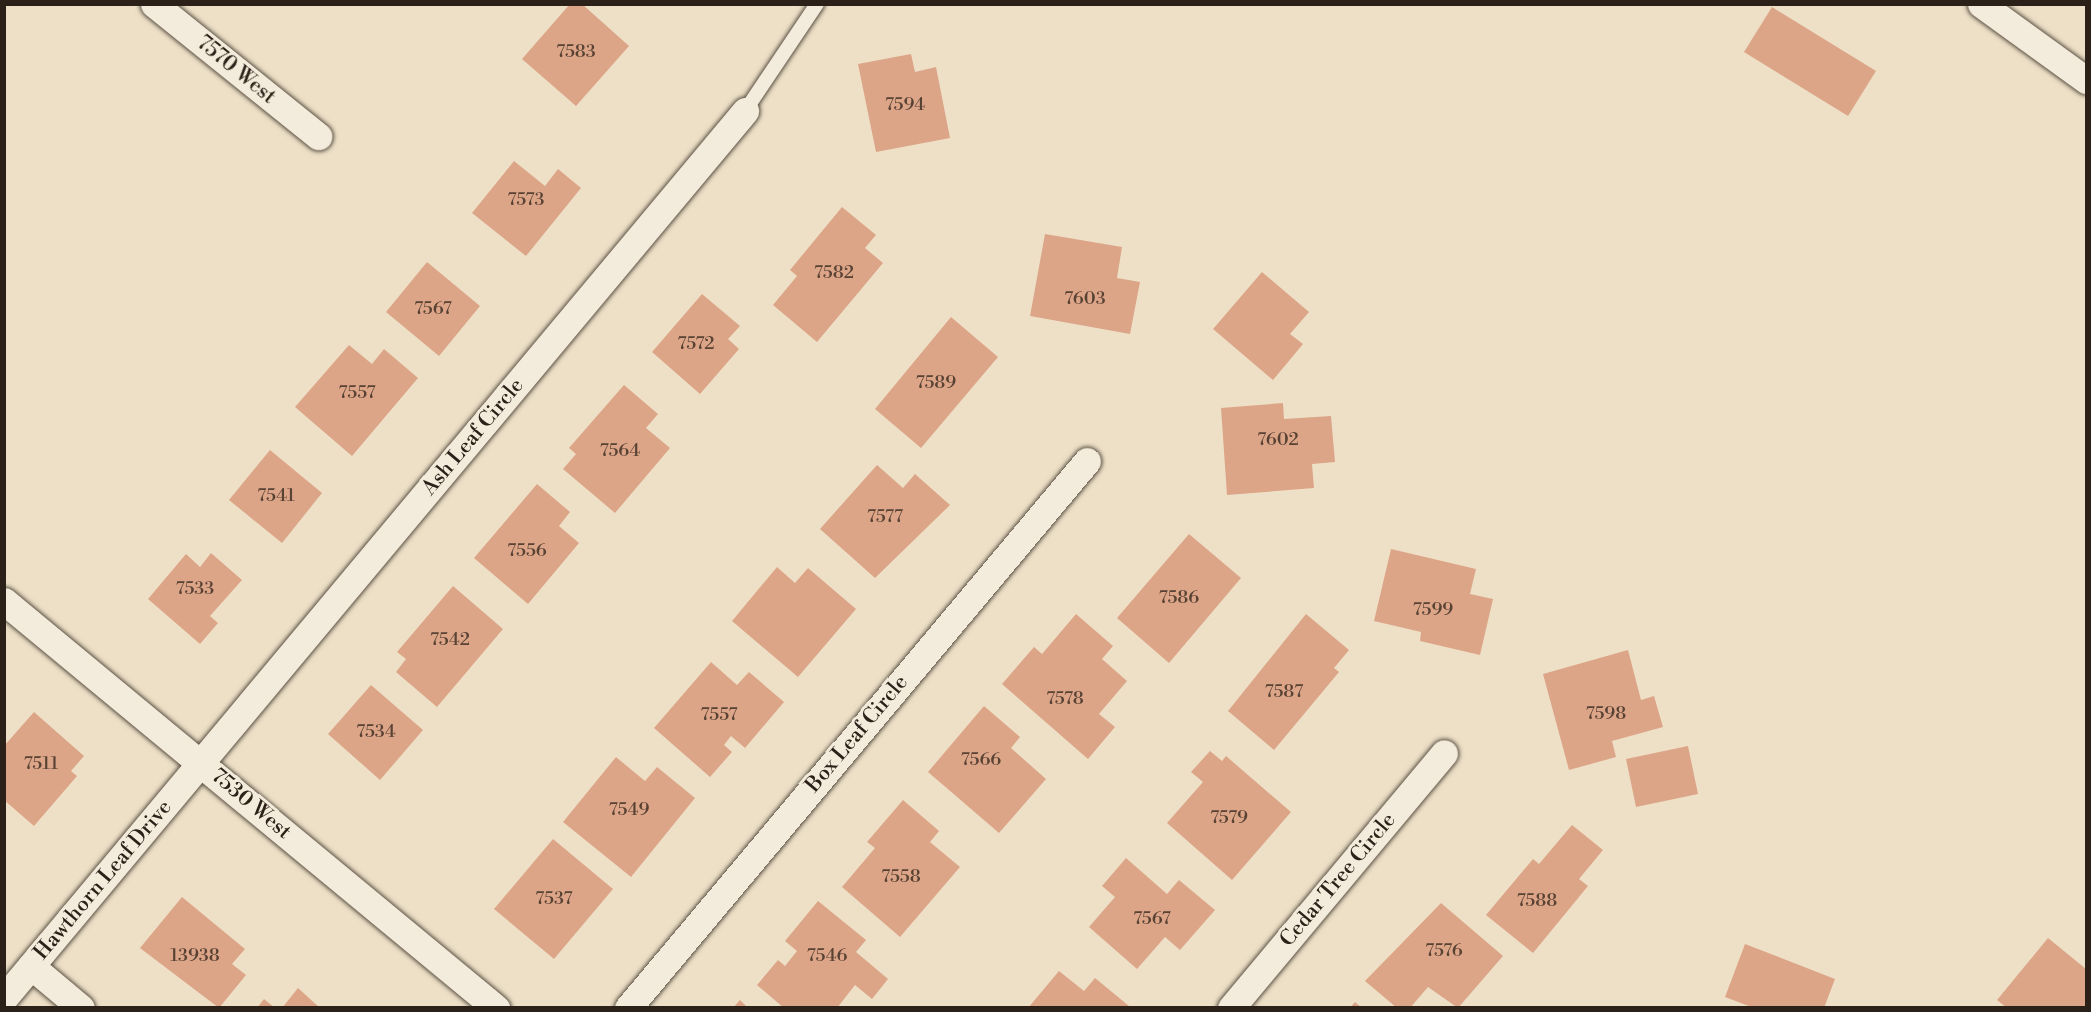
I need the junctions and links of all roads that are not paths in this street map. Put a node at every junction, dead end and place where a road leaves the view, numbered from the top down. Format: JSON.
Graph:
{"nodes":[{"id":1,"x":154,"y":4,"type":"edge"},
{"id":2,"x":817,"y":4,"type":"edge"},
{"id":3,"x":1981,"y":4,"type":"edge"},
{"id":4,"x":2086,"y":80,"type":"edge"},
{"id":5,"x":745,"y":111,"type":"joint"},
{"id":6,"x":318,"y":136,"type":"dead end"},
{"id":7,"x":1087,"y":460,"type":"dead end"},
{"id":8,"x":4,"y":601,"type":"edge"},
{"id":9,"x":1444,"y":753,"type":"dead end"},
{"id":10,"x":201,"y":763,"type":"junction"},
{"id":11,"x":31,"y":966,"type":"junction"},
{"id":12,"x":4,"y":998,"type":"edge"},
{"id":13,"x":81,"y":1008,"type":"edge"},
{"id":14,"x":496,"y":1008,"type":"edge"},
{"id":15,"x":628,"y":1008,"type":"edge"},
{"id":16,"x":1231,"y":1008,"type":"edge"}],
"edges":[{"from":1,"to":6,"type":"street","name":"7570 West"},
{"from":2,"to":5,"type":"lane"},
{"from":3,"to":4,"type":"street"},
{"from":5,"to":10,"type":"street","name":"Ash Leaf Circle"},
{"from":7,"to":15,"type":"street","name":"Box Leaf Circle"},
{"from":8,"to":10,"type":"street","name":"7530 West"},
{"from":9,"to":16,"type":"street","name":"Cedar Tree Circle"},
{"from":10,"to":11,"type":"street","name":"Hawthorn Leaf Drive"},
{"from":10,"to":14,"type":"street","name":"7530 West"},
{"from":11,"to":12,"type":"street","name":"Hawthorn Leaf Drive"},
{"from":11,"to":13,"type":"street"}]}
